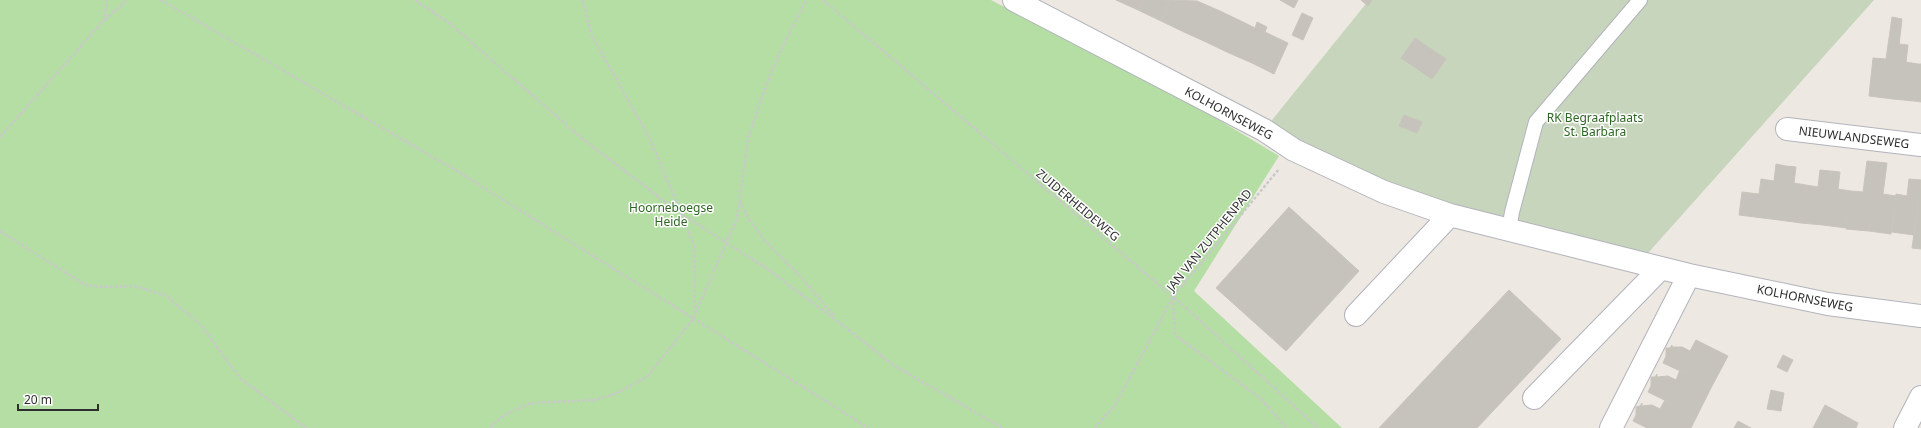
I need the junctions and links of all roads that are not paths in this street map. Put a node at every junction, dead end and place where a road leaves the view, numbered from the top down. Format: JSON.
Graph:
{"nodes":[{"id":1,"x":1014,"y":0,"type":"edge"},
{"id":2,"x":1640,"y":0,"type":"edge"},
{"id":3,"x":1787,"y":128,"type":"dead end"},
{"id":4,"x":1921,"y":145,"type":"edge"},
{"id":5,"x":1450,"y":215,"type":"junction"},
{"id":6,"x":1509,"y":230,"type":"junction"},
{"id":7,"x":1661,"y":268,"type":"junction"},
{"id":8,"x":1689,"y":275,"type":"junction"},
{"id":9,"x":1356,"y":315,"type":"dead end"},
{"id":10,"x":1921,"y":316,"type":"edge"},
{"id":11,"x":1921,"y":397,"type":"edge"},
{"id":12,"x":1534,"y":398,"type":"dead end"},
{"id":13,"x":1611,"y":428,"type":"edge"},
{"id":14,"x":1905,"y":428,"type":"edge"}],
"edges":[{"from":1,"to":5,"type":"street","name":"KOLHORNSEWEG"},
{"from":2,"to":6,"type":"lane"},
{"from":3,"to":4,"type":"street","name":"NIEUWLANDSEWEG"},
{"from":5,"to":6,"type":"street","name":"KOLHORNSEWEG"},
{"from":5,"to":9,"type":"street"},
{"from":6,"to":7,"type":"street","name":"KOLHORNSEWEG"},
{"from":7,"to":8,"type":"street","name":"KOLHORNSEWEG"},
{"from":7,"to":12,"type":"street"},
{"from":8,"to":10,"type":"street","name":"KOLHORNSEWEG"},
{"from":8,"to":13,"type":"street"},
{"from":11,"to":14,"type":"street"}]}
